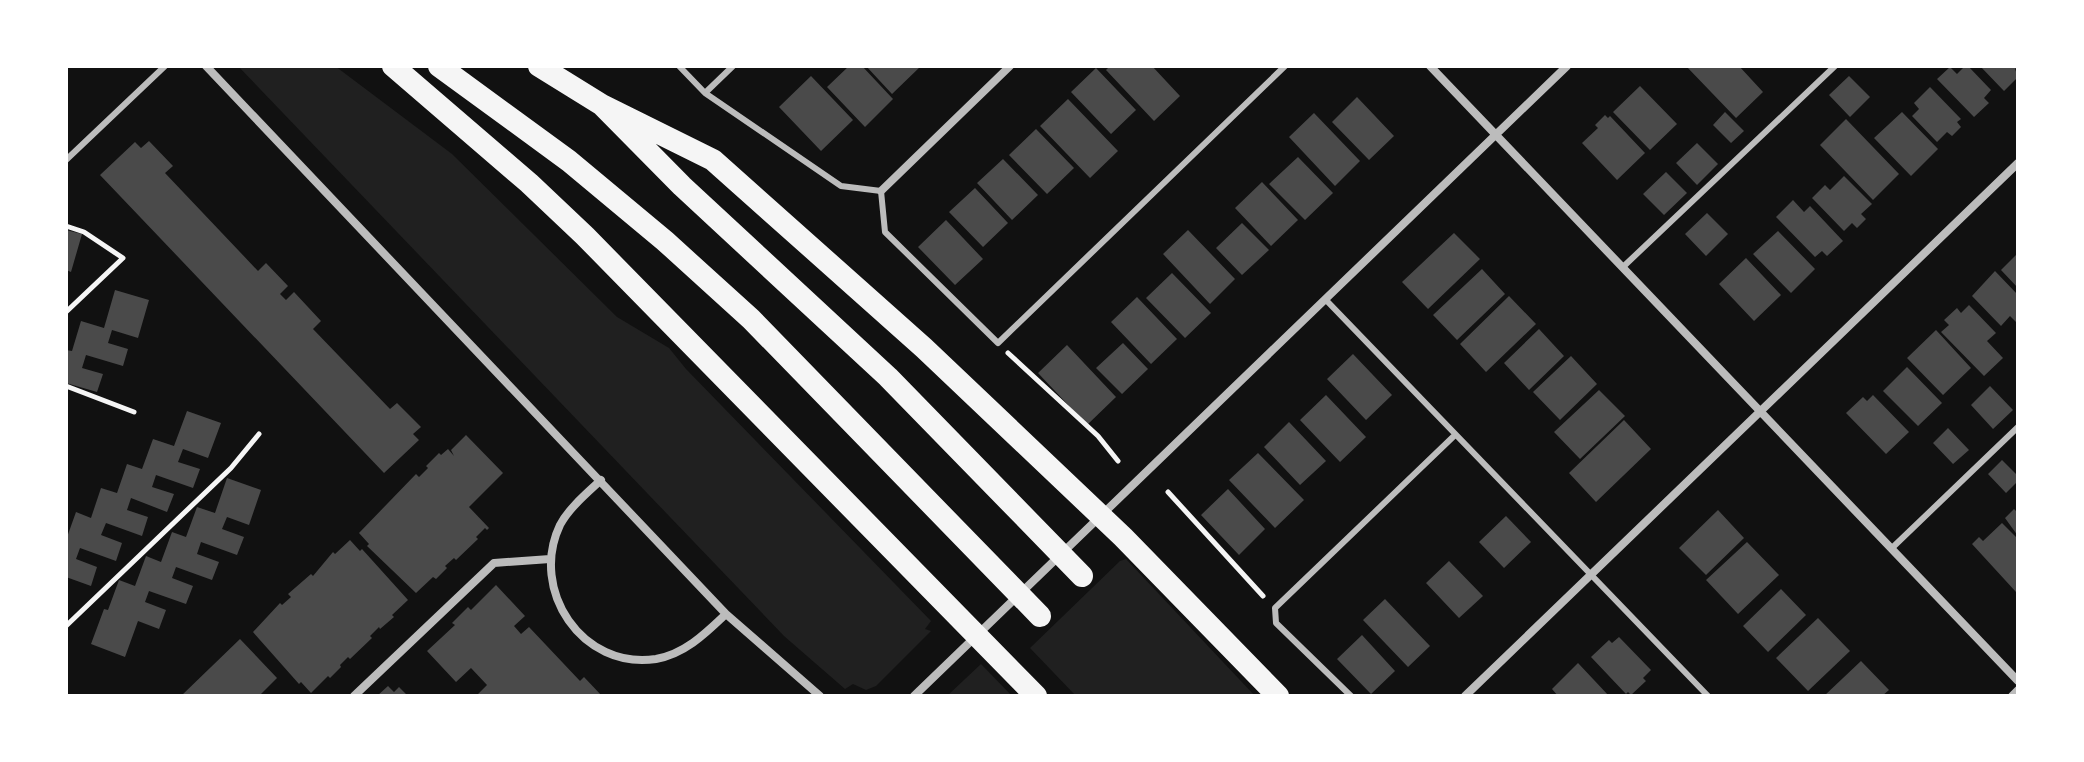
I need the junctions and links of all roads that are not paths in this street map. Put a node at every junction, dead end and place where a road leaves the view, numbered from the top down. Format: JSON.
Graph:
{"nodes":[{"id":1,"x":165,"y":66,"type":"edge"},
{"id":2,"x":206,"y":66,"type":"edge"},
{"id":3,"x":393,"y":66,"type":"edge"},
{"id":4,"x":439,"y":66,"type":"edge"},
{"id":5,"x":539,"y":66,"type":"edge"},
{"id":6,"x":679,"y":66,"type":"edge"},
{"id":7,"x":733,"y":66,"type":"edge"},
{"id":8,"x":1010,"y":66,"type":"edge"},
{"id":9,"x":1285,"y":66,"type":"edge"},
{"id":10,"x":1430,"y":66,"type":"edge"},
{"id":11,"x":1567,"y":66,"type":"edge"},
{"id":12,"x":1835,"y":66,"type":"edge"},
{"id":13,"x":705,"y":93,"type":"junction"},
{"id":14,"x":602,"y":105,"type":"junction"},
{"id":15,"x":1495,"y":136,"type":"junction"},
{"id":16,"x":66,"y":160,"type":"edge"},
{"id":17,"x":2018,"y":163,"type":"edge"},
{"id":18,"x":881,"y":191,"type":"junction"},
{"id":19,"x":1624,"y":266,"type":"junction"},
{"id":20,"x":1325,"y":299,"type":"junction"},
{"id":21,"x":1759,"y":413,"type":"junction"},
{"id":22,"x":2018,"y":427,"type":"edge"},
{"id":23,"x":1455,"y":435,"type":"junction"},
{"id":24,"x":601,"y":480,"type":"junction"},
{"id":25,"x":1892,"y":548,"type":"junction"},
{"id":26,"x":550,"y":559,"type":"junction"},
{"id":27,"x":1592,"y":574,"type":"junction"},
{"id":28,"x":1082,"y":576,"type":"dead end"},
{"id":29,"x":726,"y":614,"type":"junction"},
{"id":30,"x":1040,"y":616,"type":"dead end"},
{"id":31,"x":2018,"y":681,"type":"edge"},
{"id":32,"x":2018,"y":690,"type":"edge"},
{"id":33,"x":354,"y":696,"type":"edge"},
{"id":34,"x":820,"y":696,"type":"edge"},
{"id":35,"x":914,"y":696,"type":"edge"},
{"id":36,"x":1036,"y":696,"type":"edge"},
{"id":37,"x":1278,"y":696,"type":"edge"},
{"id":38,"x":1351,"y":696,"type":"edge"},
{"id":39,"x":1465,"y":696,"type":"edge"},
{"id":40,"x":1708,"y":696,"type":"edge"},
{"id":41,"x":2012,"y":696,"type":"edge"}],
"edges":[{"from":1,"to":16,"type":"lane"},
{"from":2,"to":24,"type":"street"},
{"from":3,"to":36,"type":"highway"},
{"from":4,"to":30,"type":"highway"},
{"from":5,"to":14,"type":"highway"},
{"from":6,"to":13,"type":"lane"},
{"from":7,"to":13,"type":"lane"},
{"from":8,"to":18,"type":"street"},
{"from":9,"to":18,"type":"lane"},
{"from":10,"to":15,"type":"street"},
{"from":11,"to":15,"type":"street"},
{"from":12,"to":19,"type":"lane"},
{"from":13,"to":18,"type":"lane"},
{"from":14,"to":28,"type":"highway"},
{"from":14,"to":37,"type":"highway"},
{"from":15,"to":19,"type":"street"},
{"from":15,"to":20,"type":"street"},
{"from":17,"to":21,"type":"street"},
{"from":19,"to":21,"type":"street"},
{"from":20,"to":23,"type":"lane"},
{"from":20,"to":35,"type":"street"},
{"from":21,"to":25,"type":"street"},
{"from":21,"to":27,"type":"street"},
{"from":22,"to":25,"type":"lane"},
{"from":23,"to":27,"type":"lane"},
{"from":23,"to":38,"type":"lane"},
{"from":24,"to":26,"type":"street"},
{"from":24,"to":29,"type":"street"},
{"from":25,"to":31,"type":"street"},
{"from":26,"to":29,"type":"street"},
{"from":26,"to":33,"type":"street"},
{"from":27,"to":39,"type":"street"},
{"from":27,"to":40,"type":"lane"},
{"from":29,"to":34,"type":"street"},
{"from":32,"to":41,"type":"street"}]}
